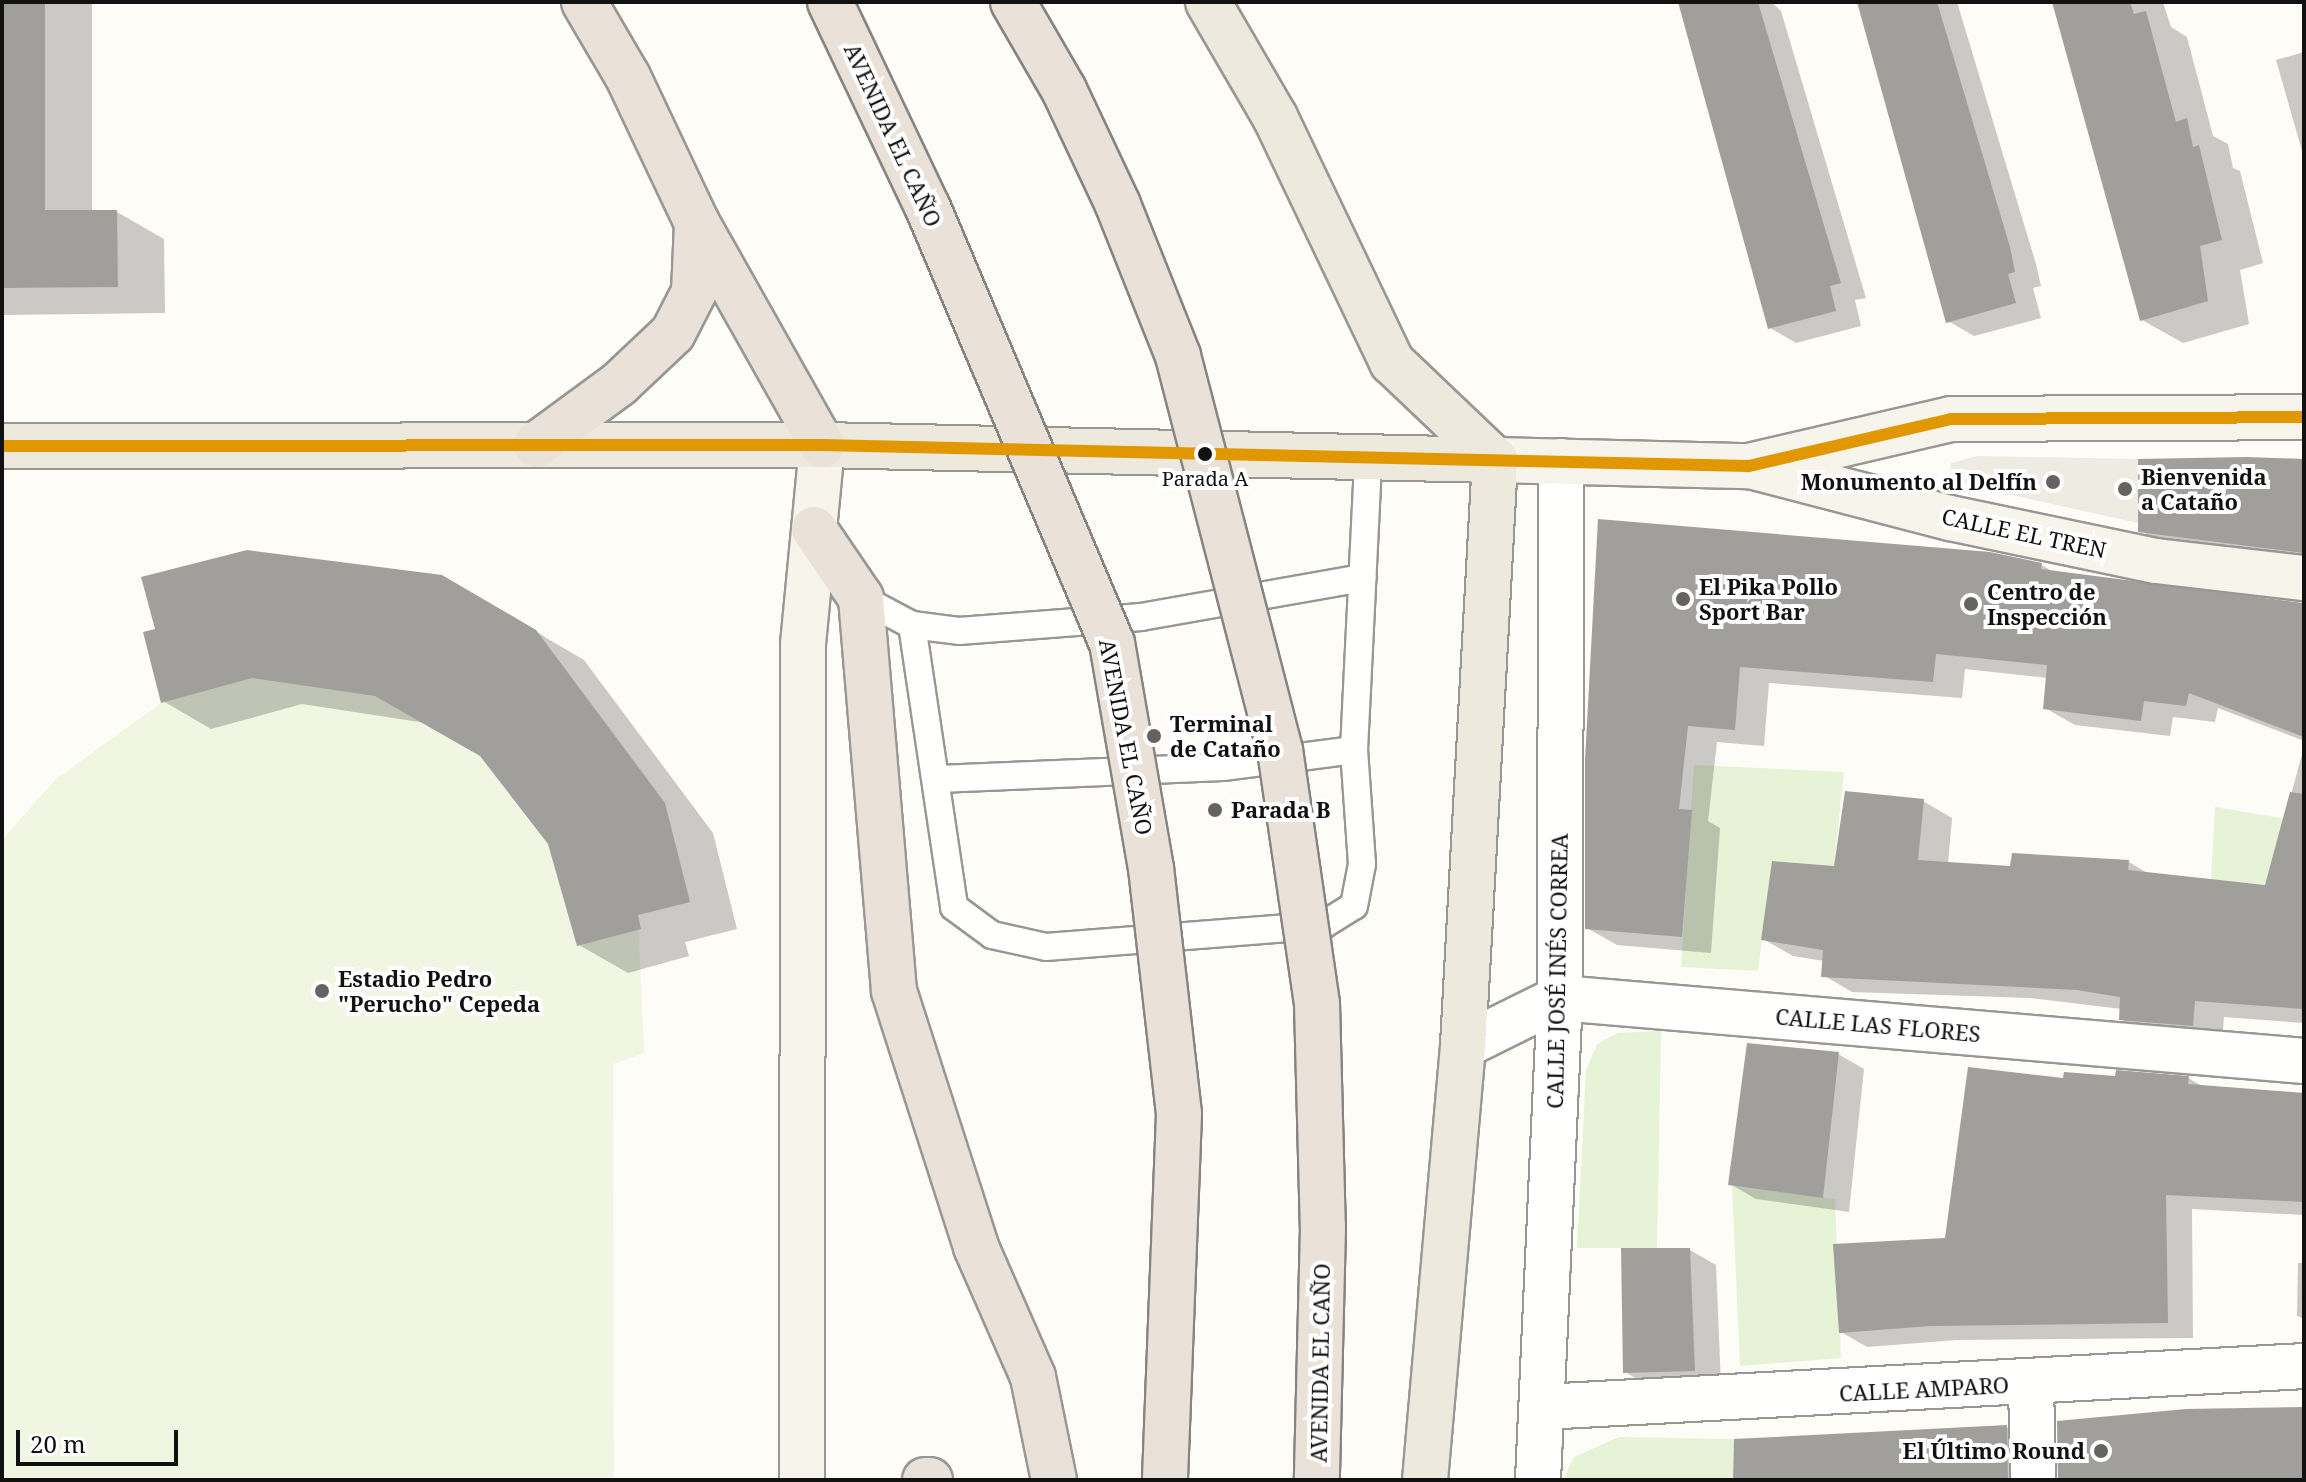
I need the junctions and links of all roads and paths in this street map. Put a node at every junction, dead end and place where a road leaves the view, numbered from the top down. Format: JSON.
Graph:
{"nodes":[{"id":1,"x":584,"y":2,"type":"edge"},
{"id":2,"x":830,"y":2,"type":"edge"},
{"id":3,"x":1013,"y":2,"type":"edge"},
{"id":4,"x":1208,"y":2,"type":"edge"},
{"id":5,"x":697,"y":223,"type":"junction"},
{"id":6,"x":2304,"y":417,"type":"edge"},
{"id":7,"x":536,"y":445,"type":"junction"},
{"id":8,"x":822,"y":445,"type":"junction"},
{"id":9,"x":2,"y":446,"type":"edge"},
{"id":10,"x":1368,"y":459,"type":"junction"},
{"id":11,"x":1495,"y":460,"type":"junction"},
{"id":12,"x":1561,"y":461,"type":"junction"},
{"id":13,"x":1749,"y":466,"type":"junction"},
{"id":14,"x":814,"y":529,"type":"junction"},
{"id":15,"x":1363,"y":578,"type":"junction"},
{"id":16,"x":2304,"y":578,"type":"edge"},
{"id":17,"x":861,"y":598,"type":"junction"},
{"id":18,"x":912,"y":625,"type":"junction"},
{"id":19,"x":1354,"y":750,"type":"junction"},
{"id":20,"x":938,"y":779,"type":"junction"},
{"id":21,"x":1560,"y":998,"type":"junction"},
{"id":22,"x":1463,"y":1046,"type":"junction"},
{"id":23,"x":2304,"y":1061,"type":"edge"},
{"id":24,"x":2304,"y":1366,"type":"edge"},
{"id":25,"x":2031,"y":1383,"type":"junction"},
{"id":26,"x":1543,"y":1407,"type":"junction"},
{"id":27,"x":802,"y":1480,"type":"edge"},
{"id":28,"x":1054,"y":1480,"type":"edge"},
{"id":29,"x":1165,"y":1480,"type":"edge"},
{"id":30,"x":1317,"y":1480,"type":"edge"},
{"id":31,"x":1425,"y":1480,"type":"edge"},
{"id":32,"x":1538,"y":1480,"type":"edge"},
{"id":33,"x":2033,"y":1480,"type":"edge"}],
"edges":[{"from":1,"to":5,"type":"highway"},
{"from":2,"to":29,"type":"highway","name":"AVENIDA EL CAÑO","bridge":true},
{"from":3,"to":30,"type":"highway","name":"AVENIDA EL CAÑO","bridge":true},
{"from":4,"to":11,"type":"main road"},
{"from":5,"to":7,"type":"highway"},
{"from":5,"to":8,"type":"highway"},
{"from":6,"to":13,"type":"main road"},
{"from":7,"to":8,"type":"main road"},
{"from":7,"to":9,"type":"main road"},
{"from":8,"to":10,"type":"main road"},
{"from":8,"to":14,"type":"main road"},
{"from":10,"to":11,"type":"main road"},
{"from":10,"to":15,"type":"lane"},
{"from":11,"to":12,"type":"main road"},
{"from":11,"to":22,"type":"main road"},
{"from":12,"to":13,"type":"main road"},
{"from":12,"to":21,"type":"street","name":"CALLE JOSÉ INÉS CORREA"},
{"from":13,"to":16,"type":"main road","name":"CALLE EL TREN"},
{"from":14,"to":17,"type":"highway"},
{"from":14,"to":27,"type":"main road"},
{"from":15,"to":18,"type":"lane"},
{"from":15,"to":19,"type":"lane"},
{"from":17,"to":18,"type":"lane"},
{"from":17,"to":28,"type":"highway"},
{"from":18,"to":20,"type":"lane"},
{"from":19,"to":20,"type":"lane"},
{"from":19,"to":20,"type":"lane"},
{"from":21,"to":22,"type":"street"},
{"from":21,"to":23,"type":"street","name":"CALLE LAS FLORES"},
{"from":21,"to":26,"type":"street","name":"CALLE JOSÉ INÉS CORREA"},
{"from":22,"to":31,"type":"main road"},
{"from":24,"to":25,"type":"street","name":"CALLE AMPARO"},
{"from":25,"to":26,"type":"street","name":"CALLE AMPARO"},
{"from":25,"to":33,"type":"street"},
{"from":26,"to":32,"type":"street","name":"CALLE JOSÉ INÉS CORREA"}]}
